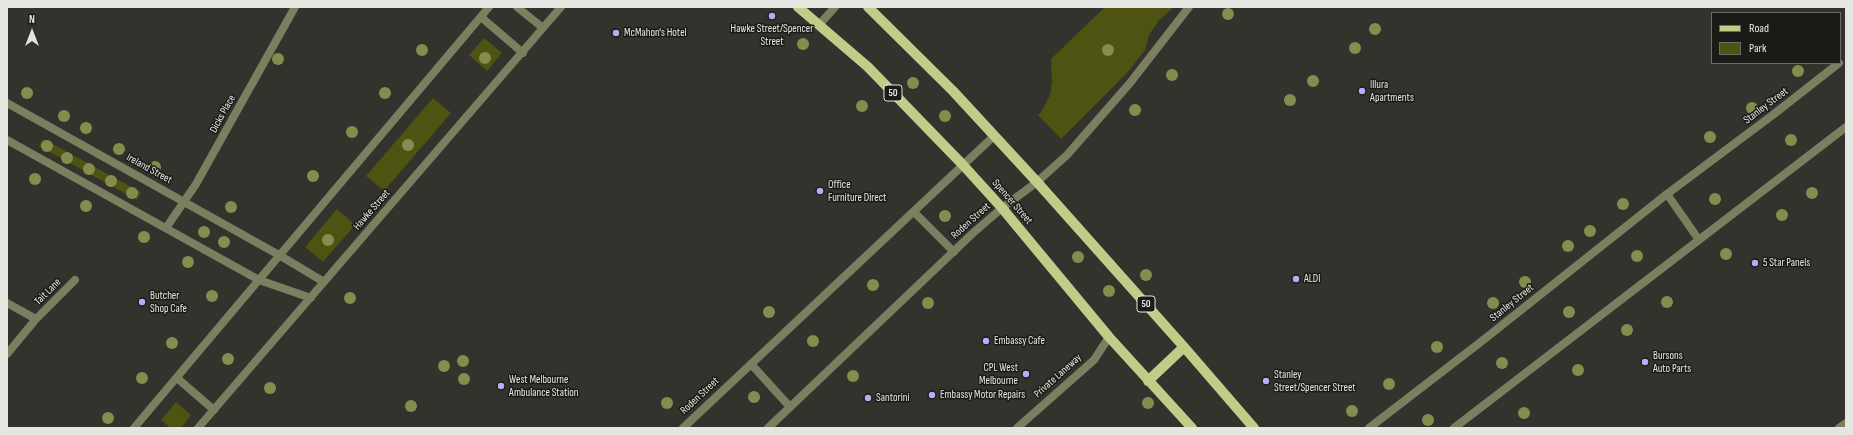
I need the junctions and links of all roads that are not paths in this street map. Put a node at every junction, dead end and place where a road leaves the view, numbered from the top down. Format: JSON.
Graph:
{"nodes":[{"id":1,"x":295,"y":7,"type":"edge"},
{"id":2,"x":489,"y":7,"type":"edge"},
{"id":3,"x":517,"y":7,"type":"edge"},
{"id":4,"x":561,"y":7,"type":"edge"},
{"id":5,"x":798,"y":7,"type":"edge"},
{"id":6,"x":835,"y":7,"type":"edge"},
{"id":7,"x":868,"y":7,"type":"edge"},
{"id":8,"x":1189,"y":7,"type":"edge"},
{"id":9,"x":481,"y":17,"type":"junction"},
{"id":10,"x":819,"y":25,"type":"junction"},
{"id":11,"x":543,"y":28,"type":"junction"},
{"id":12,"x":523,"y":53,"type":"junction"},
{"id":13,"x":1836,"y":64,"type":"edge"},
{"id":14,"x":7,"y":103,"type":"edge"},
{"id":15,"x":1846,"y":127,"type":"edge"},
{"id":16,"x":994,"y":136,"type":"junction"},
{"id":17,"x":7,"y":140,"type":"edge"},
{"id":18,"x":963,"y":165,"type":"junction"},
{"id":19,"x":1037,"y":182,"type":"junction"},
{"id":20,"x":1667,"y":194,"type":"junction"},
{"id":21,"x":184,"y":202,"type":"junction"},
{"id":22,"x":1002,"y":208,"type":"junction"},
{"id":23,"x":914,"y":212,"type":"junction"},
{"id":24,"x":166,"y":228,"type":"junction"},
{"id":25,"x":1699,"y":240,"type":"junction"},
{"id":26,"x":954,"y":252,"type":"junction"},
{"id":27,"x":279,"y":255,"type":"junction"},
{"id":28,"x":75,"y":280,"type":"dead end"},
{"id":29,"x":259,"y":280,"type":"junction"},
{"id":30,"x":324,"y":282,"type":"junction"},
{"id":31,"x":311,"y":298,"type":"junction"},
{"id":32,"x":7,"y":304,"type":"edge"},
{"id":33,"x":36,"y":319,"type":"junction"},
{"id":34,"x":1109,"y":337,"type":"junction"},
{"id":35,"x":1184,"y":347,"type":"junction"},
{"id":36,"x":7,"y":354,"type":"edge"},
{"id":37,"x":751,"y":364,"type":"junction"},
{"id":38,"x":177,"y":378,"type":"junction"},
{"id":39,"x":1148,"y":381,"type":"junction"},
{"id":40,"x":790,"y":407,"type":"junction"},
{"id":41,"x":214,"y":410,"type":"junction"},
{"id":42,"x":1846,"y":423,"type":"edge"},
{"id":43,"x":134,"y":428,"type":"edge"},
{"id":44,"x":198,"y":428,"type":"edge"},
{"id":45,"x":683,"y":428,"type":"edge"},
{"id":46,"x":768,"y":428,"type":"edge"},
{"id":47,"x":1017,"y":428,"type":"edge"},
{"id":48,"x":1192,"y":428,"type":"edge"},
{"id":49,"x":1254,"y":428,"type":"edge"},
{"id":50,"x":1369,"y":428,"type":"edge"},
{"id":51,"x":1454,"y":428,"type":"edge"},
{"id":52,"x":1838,"y":428,"type":"edge"}],
"edges":[{"from":1,"to":21,"type":"street","name":"Dicks Place"},
{"from":2,"to":9,"type":"street"},
{"from":3,"to":11,"type":"street"},
{"from":4,"to":11,"type":"street","name":"Hawke Street"},
{"from":5,"to":10,"type":"main road","name":"Spencer Street","number":"50"},
{"from":6,"to":10,"type":"street"},
{"from":7,"to":16,"type":"main road","number":"50"},
{"from":8,"to":19,"type":"street","name":"Roden Street"},
{"from":9,"to":12,"type":"street"},
{"from":9,"to":27,"type":"street"},
{"from":10,"to":18,"type":"main road","name":"Spencer Street","number":"50"},
{"from":11,"to":12,"type":"street","name":"Hawke Street"},
{"from":12,"to":30,"type":"street","name":"Hawke Street"},
{"from":13,"to":20,"type":"street","name":"Stanley Street"},
{"from":14,"to":21,"type":"street","name":"Ireland Street"},
{"from":15,"to":25,"type":"street"},
{"from":16,"to":18,"type":"street","name":"Roden Street"},
{"from":16,"to":19,"type":"main road","number":"50"},
{"from":17,"to":24,"type":"street"},
{"from":18,"to":22,"type":"main road","name":"Spencer Street","number":"50"},
{"from":18,"to":23,"type":"street","name":"Roden Street"},
{"from":19,"to":22,"type":"street","name":"Roden Street"},
{"from":19,"to":35,"type":"main road","number":"50"},
{"from":20,"to":25,"type":"street"},
{"from":20,"to":50,"type":"street","name":"Stanley Street"},
{"from":21,"to":24,"type":"street","name":"Dicks Place"},
{"from":21,"to":27,"type":"street","name":"Ireland Street"},
{"from":22,"to":26,"type":"street","name":"Roden Street"},
{"from":22,"to":34,"type":"main road","name":"Spencer Street","number":"50"},
{"from":23,"to":26,"type":"street"},
{"from":23,"to":37,"type":"street","name":"Roden Street"},
{"from":24,"to":29,"type":"street"},
{"from":25,"to":51,"type":"street"},
{"from":26,"to":40,"type":"street","name":"Roden Street"},
{"from":27,"to":29,"type":"street"},
{"from":27,"to":30,"type":"street","name":"Ireland Street"},
{"from":28,"to":33,"type":"street","name":"Tait Lane"},
{"from":29,"to":31,"type":"street"},
{"from":29,"to":38,"type":"street"},
{"from":30,"to":31,"type":"street","name":"Hawke Street"},
{"from":31,"to":41,"type":"street","name":"Hawke Street"},
{"from":32,"to":33,"type":"street","name":"Tait Lane"},
{"from":33,"to":36,"type":"street","name":"Tait Lane"},
{"from":34,"to":39,"type":"main road","name":"Spencer Street","number":"50"},
{"from":34,"to":47,"type":"street","name":"Private Laneway"},
{"from":35,"to":39,"type":"main road"},
{"from":35,"to":49,"type":"main road","number":"50"},
{"from":37,"to":40,"type":"street"},
{"from":37,"to":45,"type":"street","name":"Roden Street"},
{"from":38,"to":41,"type":"street"},
{"from":38,"to":43,"type":"street"},
{"from":39,"to":48,"type":"main road","name":"Spencer Street","number":"50"},
{"from":40,"to":46,"type":"street","name":"Roden Street"},
{"from":41,"to":44,"type":"street","name":"Hawke Street"},
{"from":42,"to":52,"type":"street"}]}
